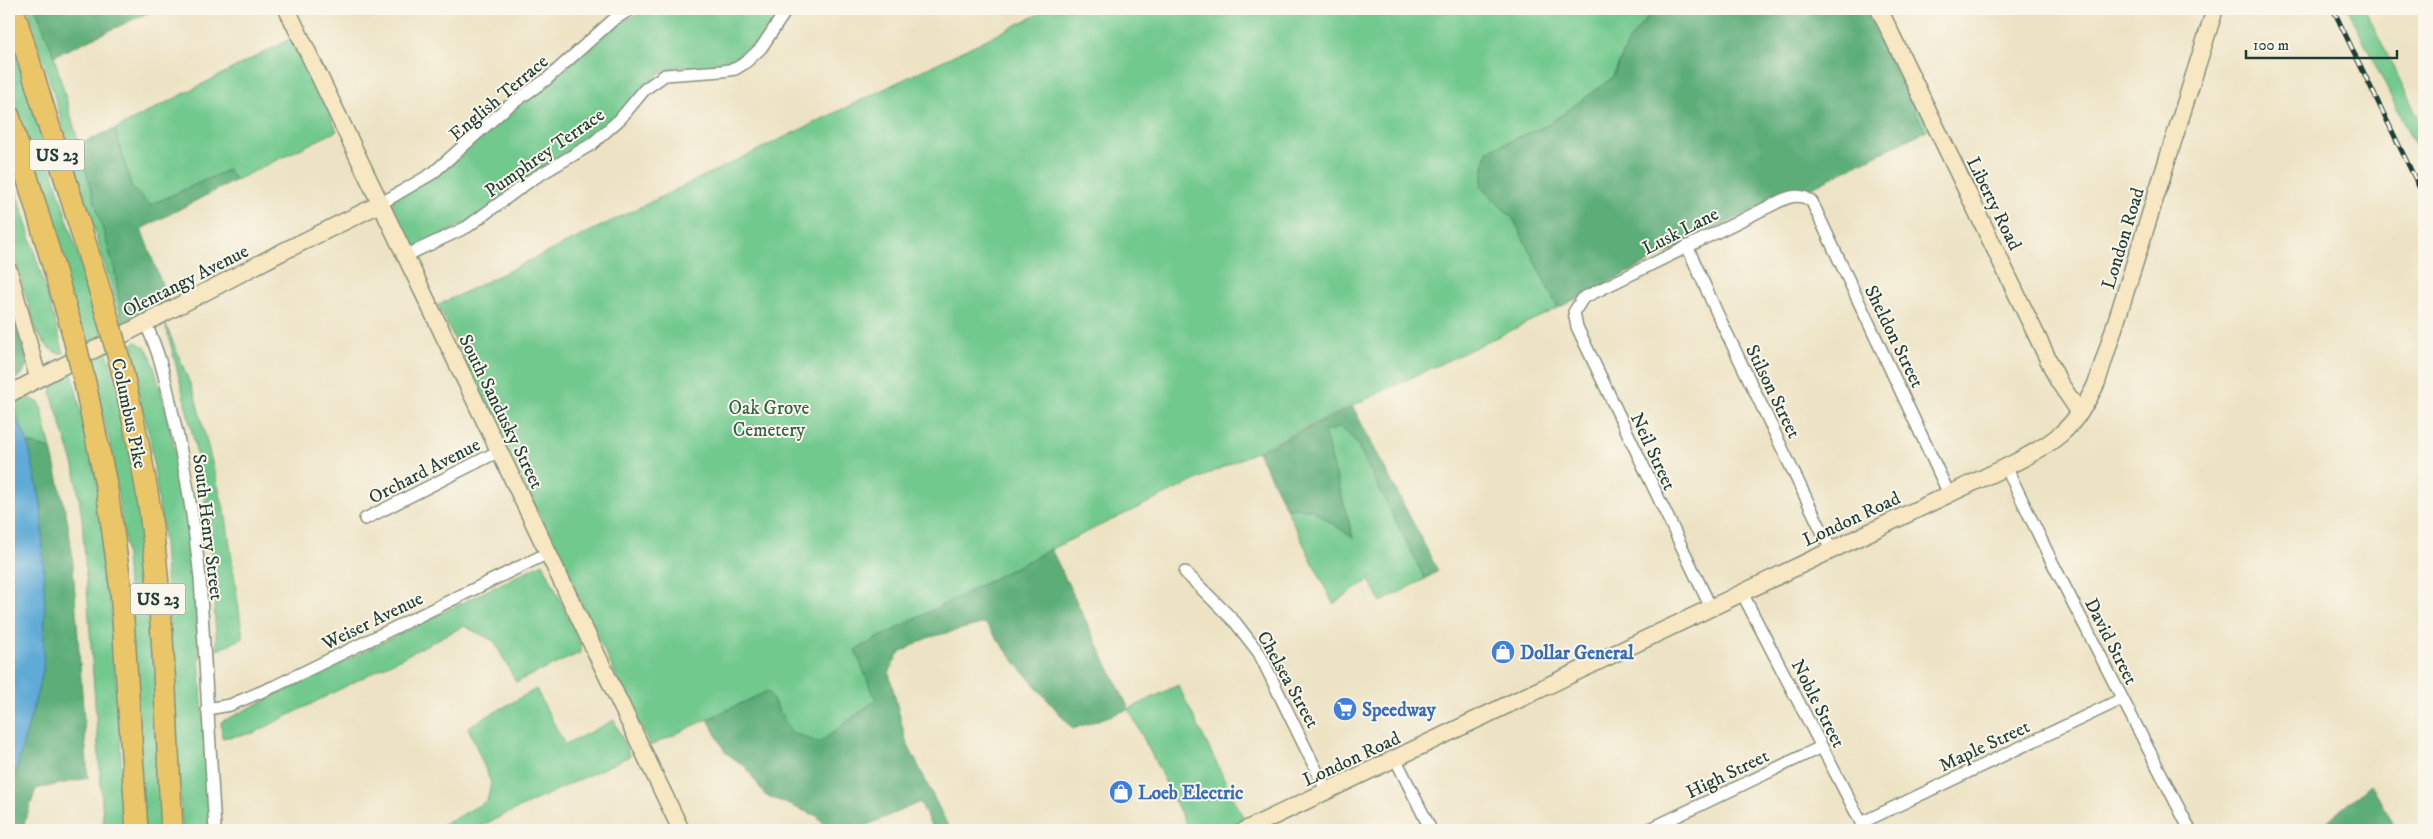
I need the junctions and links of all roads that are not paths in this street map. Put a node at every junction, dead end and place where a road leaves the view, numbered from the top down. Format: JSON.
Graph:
{"nodes":[{"id":1,"x":13,"y":9,"type":"edge"},
{"id":2,"x":287,"y":9,"type":"edge"},
{"id":3,"x":630,"y":9,"type":"edge"},
{"id":4,"x":787,"y":9,"type":"edge"},
{"id":5,"x":1878,"y":9,"type":"edge"},
{"id":6,"x":2215,"y":9,"type":"edge"},
{"id":7,"x":9,"y":116,"type":"edge"},
{"id":8,"x":1805,"y":197,"type":"joint"},
{"id":9,"x":380,"y":204,"type":"junction"},
{"id":10,"x":1687,"y":246,"type":"junction"},
{"id":11,"x":405,"y":256,"type":"junction"},
{"id":12,"x":9,"y":271,"type":"edge"},
{"id":13,"x":1575,"y":307,"type":"joint"},
{"id":14,"x":145,"y":323,"type":"junction"},
{"id":15,"x":38,"y":378,"type":"junction"},
{"id":16,"x":14,"y":391,"type":"edge"},
{"id":17,"x":2080,"y":413,"type":"junction"},
{"id":18,"x":499,"y":451,"type":"junction"},
{"id":19,"x":2006,"y":467,"type":"junction"},
{"id":20,"x":1950,"y":494,"type":"junction"},
{"id":21,"x":365,"y":520,"type":"dead end"},
{"id":22,"x":1831,"y":550,"type":"junction"},
{"id":23,"x":548,"y":553,"type":"junction"},
{"id":24,"x":1185,"y":572,"type":"dead end"},
{"id":25,"x":1742,"y":592,"type":"junction"},
{"id":26,"x":1711,"y":608,"type":"junction"},
{"id":27,"x":2122,"y":699,"type":"junction"},
{"id":28,"x":207,"y":708,"type":"junction"},
{"id":29,"x":1822,"y":747,"type":"junction"},
{"id":30,"x":1396,"y":760,"type":"junction"},
{"id":31,"x":1327,"y":792,"type":"junction"},
{"id":32,"x":1860,"y":827,"type":"edge"},
{"id":33,"x":136,"y":830,"type":"edge"},
{"id":34,"x":172,"y":830,"type":"edge"},
{"id":35,"x":215,"y":830,"type":"edge"},
{"id":36,"x":681,"y":830,"type":"edge"},
{"id":37,"x":1245,"y":830,"type":"edge"},
{"id":38,"x":1431,"y":830,"type":"edge"},
{"id":39,"x":1648,"y":830,"type":"edge"},
{"id":40,"x":2190,"y":830,"type":"edge"}],
"edges":[{"from":1,"to":34,"type":"highway","name":"Columbus Pike","number":"US 23","bridge":true},
{"from":2,"to":9,"type":"street","name":"South Sandusky Street"},
{"from":3,"to":9,"type":"street","name":"English Terrace"},
{"from":4,"to":11,"type":"street","name":"Pumphrey Terrace"},
{"from":5,"to":17,"type":"street","name":"Liberty Road"},
{"from":6,"to":17,"type":"street","name":"London Road"},
{"from":7,"to":33,"type":"highway","name":"Columbus Pike","number":"US 23","bridge":true},
{"from":8,"to":10,"type":"street","name":"Lusk Lane"},
{"from":8,"to":20,"type":"street","name":"Sheldon Street"},
{"from":9,"to":11,"type":"street","name":"South Sandusky Street"},
{"from":9,"to":14,"type":"street","name":"Olentangy Avenue"},
{"from":10,"to":13,"type":"street","name":"Lusk Lane"},
{"from":10,"to":22,"type":"street","name":"Stilson Street"},
{"from":11,"to":18,"type":"street","name":"South Sandusky Street"},
{"from":12,"to":15,"type":"street"},
{"from":13,"to":26,"type":"street","name":"Neil Street"},
{"from":14,"to":15,"type":"street","name":"Olentangy Avenue"},
{"from":14,"to":28,"type":"street","name":"South Henry Street"},
{"from":15,"to":16,"type":"street","name":"Olentangy Avenue"},
{"from":17,"to":19,"type":"street","name":"London Road"},
{"from":18,"to":21,"type":"street","name":"Orchard Avenue"},
{"from":18,"to":23,"type":"street","name":"South Sandusky Street"},
{"from":19,"to":20,"type":"street","name":"London Road"},
{"from":19,"to":27,"type":"street","name":"David Street"},
{"from":20,"to":22,"type":"street","name":"London Road"},
{"from":22,"to":25,"type":"street","name":"London Road"},
{"from":23,"to":28,"type":"street","name":"Weiser Avenue"},
{"from":23,"to":36,"type":"street","name":"South Sandusky Street"},
{"from":24,"to":31,"type":"street","name":"Chelsea Street"},
{"from":25,"to":26,"type":"street","name":"London Road"},
{"from":25,"to":29,"type":"street","name":"Noble Street"},
{"from":26,"to":30,"type":"street","name":"London Road"},
{"from":27,"to":32,"type":"street","name":"Maple Street"},
{"from":27,"to":40,"type":"street","name":"David Street"},
{"from":28,"to":35,"type":"street","name":"South Henry Street"},
{"from":29,"to":32,"type":"street","name":"Noble Street"},
{"from":29,"to":39,"type":"street","name":"High Street"},
{"from":30,"to":31,"type":"street","name":"London Road"},
{"from":30,"to":38,"type":"street"},
{"from":31,"to":37,"type":"street","name":"London Road"}]}
